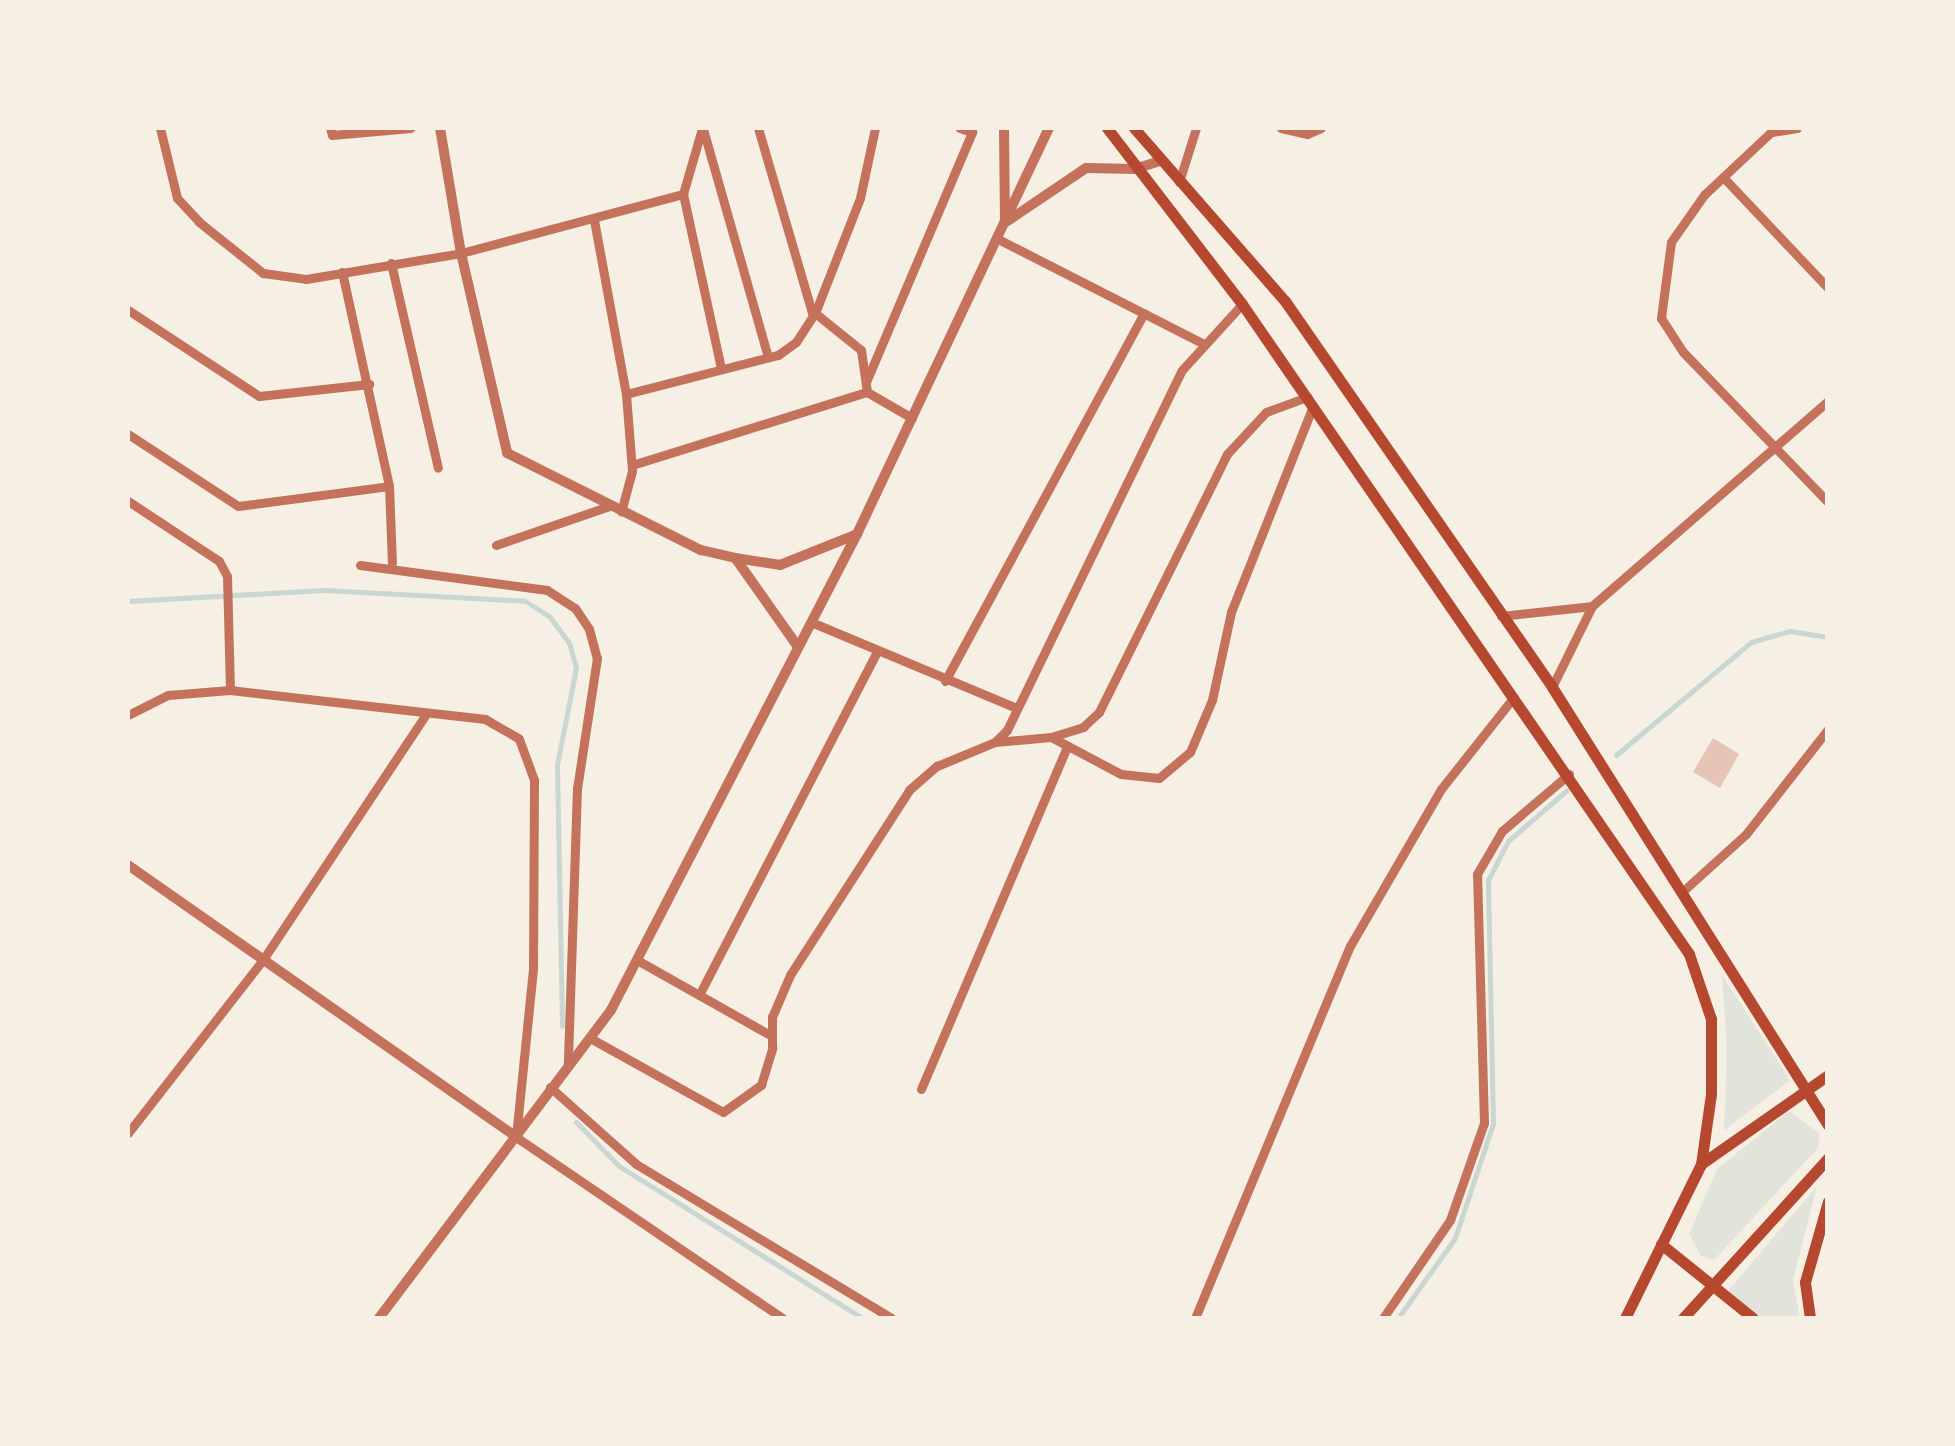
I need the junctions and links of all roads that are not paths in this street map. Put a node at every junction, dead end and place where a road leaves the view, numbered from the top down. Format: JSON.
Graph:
{"nodes":[{"id":1,"x":160,"y":128,"type":"edge"},
{"id":2,"x":330,"y":128,"type":"edge"},
{"id":3,"x":411,"y":128,"type":"edge"},
{"id":4,"x":440,"y":128,"type":"edge"},
{"id":5,"x":703,"y":128,"type":"edge"},
{"id":6,"x":758,"y":128,"type":"edge"},
{"id":7,"x":875,"y":128,"type":"edge"},
{"id":8,"x":960,"y":128,"type":"edge"},
{"id":9,"x":1004,"y":128,"type":"edge"},
{"id":10,"x":1049,"y":128,"type":"edge"},
{"id":11,"x":1107,"y":128,"type":"edge"},
{"id":12,"x":1134,"y":128,"type":"edge"},
{"id":13,"x":1196,"y":128,"type":"edge"},
{"id":14,"x":1281,"y":128,"type":"edge"},
{"id":15,"x":1321,"y":128,"type":"edge"},
{"id":16,"x":1797,"y":128,"type":"edge"},
{"id":17,"x":1769,"y":130,"type":"edge"},
{"id":18,"x":1160,"y":160,"type":"junction"},
{"id":19,"x":1135,"y":169,"type":"junction"},
{"id":20,"x":1723,"y":177,"type":"junction"},
{"id":21,"x":1179,"y":183,"type":"junction"},
{"id":22,"x":684,"y":194,"type":"junction"},
{"id":23,"x":594,"y":220,"type":"junction"},
{"id":24,"x":1005,"y":224,"type":"junction"},
{"id":25,"x":998,"y":238,"type":"junction"},
{"id":26,"x":460,"y":253,"type":"junction"},
{"id":27,"x":391,"y":263,"type":"junction"},
{"id":28,"x":342,"y":272,"type":"junction"},
{"id":29,"x":1828,"y":288,"type":"edge"},
{"id":30,"x":1242,"y":304,"type":"junction"},
{"id":31,"x":128,"y":310,"type":"edge"},
{"id":32,"x":1144,"y":313,"type":"junction"},
{"id":33,"x":814,"y":315,"type":"junction"},
{"id":34,"x":1202,"y":343,"type":"junction"},
{"id":35,"x":768,"y":358,"type":"junction"},
{"id":36,"x":721,"y":369,"type":"junction"},
{"id":37,"x":369,"y":384,"type":"junction"},
{"id":38,"x":866,"y":387,"type":"junction"},
{"id":39,"x":626,"y":394,"type":"junction"},
{"id":40,"x":1828,"y":401,"type":"edge"},
{"id":41,"x":1310,"y":402,"type":"junction"},
{"id":42,"x":912,"y":418,"type":"junction"},
{"id":43,"x":128,"y":434,"type":"edge"},
{"id":44,"x":1777,"y":445,"type":"junction"},
{"id":45,"x":632,"y":465,"type":"junction"},
{"id":46,"x":438,"y":468,"type":"dead end"},
{"id":47,"x":389,"y":486,"type":"junction"},
{"id":48,"x":128,"y":501,"type":"edge"},
{"id":49,"x":1828,"y":502,"type":"edge"},
{"id":50,"x":609,"y":506,"type":"junction"},
{"id":51,"x":621,"y":512,"type":"junction"},
{"id":52,"x":857,"y":534,"type":"junction"},
{"id":53,"x":496,"y":545,"type":"dead end"},
{"id":54,"x":735,"y":558,"type":"junction"},
{"id":55,"x":392,"y":562,"type":"dead end"},
{"id":56,"x":360,"y":565,"type":"dead end"},
{"id":57,"x":1592,"y":606,"type":"junction"},
{"id":58,"x":1498,"y":616,"type":"junction"},
{"id":59,"x":811,"y":622,"type":"junction"},
{"id":60,"x":798,"y":647,"type":"junction"},
{"id":61,"x":877,"y":651,"type":"junction"},
{"id":62,"x":946,"y":681,"type":"junction"},
{"id":63,"x":1552,"y":687,"type":"junction"},
{"id":64,"x":230,"y":690,"type":"junction"},
{"id":65,"x":1516,"y":695,"type":"junction"},
{"id":66,"x":1017,"y":708,"type":"junction"},
{"id":67,"x":427,"y":712,"type":"junction"},
{"id":68,"x":128,"y":715,"type":"edge"},
{"id":69,"x":1828,"y":729,"type":"edge"},
{"id":70,"x":1051,"y":737,"type":"junction"},
{"id":71,"x":995,"y":742,"type":"junction"},
{"id":72,"x":1066,"y":746,"type":"junction"},
{"id":73,"x":1569,"y":774,"type":"junction"},
{"id":74,"x":128,"y":864,"type":"edge"},
{"id":75,"x":1683,"y":892,"type":"junction"},
{"id":76,"x":264,"y":958,"type":"junction"},
{"id":77,"x":636,"y":960,"type":"junction"},
{"id":78,"x":699,"y":995,"type":"junction"},
{"id":79,"x":772,"y":1036,"type":"junction"},
{"id":80,"x":590,"y":1038,"type":"junction"},
{"id":81,"x":568,"y":1064,"type":"junction"},
{"id":82,"x":1828,"y":1076,"type":"edge"},
{"id":83,"x":550,"y":1087,"type":"junction"},
{"id":84,"x":922,"y":1089,"type":"dead end"},
{"id":85,"x":1806,"y":1090,"type":"junction"},
{"id":86,"x":1828,"y":1125,"type":"edge"},
{"id":87,"x":128,"y":1133,"type":"edge"},
{"id":88,"x":516,"y":1137,"type":"junction"},
{"id":89,"x":1828,"y":1158,"type":"edge"},
{"id":90,"x":1701,"y":1164,"type":"junction"},
{"id":91,"x":1828,"y":1201,"type":"edge"},
{"id":92,"x":1662,"y":1244,"type":"junction"},
{"id":93,"x":1711,"y":1285,"type":"junction"},
{"id":94,"x":378,"y":1318,"type":"edge"},
{"id":95,"x":782,"y":1318,"type":"edge"},
{"id":96,"x":890,"y":1318,"type":"edge"},
{"id":97,"x":1196,"y":1318,"type":"edge"},
{"id":98,"x":1383,"y":1318,"type":"edge"},
{"id":99,"x":1625,"y":1318,"type":"edge"},
{"id":100,"x":1683,"y":1318,"type":"edge"},
{"id":101,"x":1753,"y":1318,"type":"edge"},
{"id":102,"x":1810,"y":1318,"type":"edge"}],
"edges":[{"from":1,"to":28,"type":"street"},
{"from":2,"to":3,"type":"street"},
{"from":4,"to":26,"type":"street"},
{"from":5,"to":22,"type":"street"},
{"from":5,"to":35,"type":"street"},
{"from":6,"to":33,"type":"street"},
{"from":7,"to":33,"type":"street"},
{"from":8,"to":38,"type":"street"},
{"from":9,"to":24,"type":"street"},
{"from":10,"to":24,"type":"street"},
{"from":11,"to":19,"type":"main road"},
{"from":12,"to":18,"type":"main road"},
{"from":13,"to":21,"type":"street"},
{"from":14,"to":15,"type":"street"},
{"from":16,"to":17,"type":"street"},
{"from":17,"to":20,"type":"street"},
{"from":18,"to":19,"type":"street"},
{"from":18,"to":21,"type":"main road"},
{"from":19,"to":24,"type":"street"},
{"from":19,"to":30,"type":"main road"},
{"from":20,"to":29,"type":"street"},
{"from":20,"to":44,"type":"street"},
{"from":21,"to":58,"type":"main road"},
{"from":22,"to":23,"type":"street"},
{"from":22,"to":36,"type":"street"},
{"from":23,"to":26,"type":"street"},
{"from":23,"to":39,"type":"street"},
{"from":24,"to":25,"type":"street"},
{"from":25,"to":32,"type":"street"},
{"from":25,"to":42,"type":"street"},
{"from":26,"to":27,"type":"street"},
{"from":26,"to":50,"type":"street"},
{"from":27,"to":28,"type":"street"},
{"from":27,"to":46,"type":"street"},
{"from":28,"to":37,"type":"street"},
{"from":30,"to":34,"type":"street"},
{"from":30,"to":41,"type":"main road"},
{"from":31,"to":37,"type":"street"},
{"from":32,"to":34,"type":"street"},
{"from":32,"to":62,"type":"street"},
{"from":33,"to":35,"type":"street"},
{"from":33,"to":38,"type":"street"},
{"from":34,"to":66,"type":"street"},
{"from":35,"to":36,"type":"street"},
{"from":36,"to":39,"type":"street"},
{"from":37,"to":47,"type":"street"},
{"from":38,"to":42,"type":"street"},
{"from":38,"to":45,"type":"street"},
{"from":39,"to":45,"type":"street"},
{"from":40,"to":44,"type":"street"},
{"from":41,"to":65,"type":"main road"},
{"from":41,"to":70,"type":"street"},
{"from":41,"to":72,"type":"street"},
{"from":42,"to":52,"type":"street"},
{"from":43,"to":47,"type":"street"},
{"from":44,"to":49,"type":"street"},
{"from":44,"to":57,"type":"street"},
{"from":45,"to":51,"type":"street"},
{"from":47,"to":55,"type":"street"},
{"from":48,"to":64,"type":"street"},
{"from":50,"to":51,"type":"street"},
{"from":50,"to":53,"type":"street"},
{"from":51,"to":54,"type":"street"},
{"from":52,"to":54,"type":"street"},
{"from":52,"to":59,"type":"street"},
{"from":54,"to":60,"type":"street"},
{"from":56,"to":81,"type":"street"},
{"from":57,"to":58,"type":"street"},
{"from":57,"to":63,"type":"street"},
{"from":58,"to":63,"type":"main road"},
{"from":59,"to":60,"type":"street"},
{"from":59,"to":61,"type":"street"},
{"from":60,"to":77,"type":"street"},
{"from":61,"to":62,"type":"street"},
{"from":61,"to":78,"type":"street"},
{"from":62,"to":66,"type":"street"},
{"from":63,"to":75,"type":"main road"},
{"from":64,"to":67,"type":"street"},
{"from":64,"to":68,"type":"street"},
{"from":65,"to":73,"type":"main road"},
{"from":65,"to":97,"type":"street"},
{"from":66,"to":71,"type":"street"},
{"from":67,"to":76,"type":"street"},
{"from":67,"to":88,"type":"street"},
{"from":69,"to":75,"type":"street"},
{"from":70,"to":71,"type":"street"},
{"from":70,"to":72,"type":"street"},
{"from":71,"to":79,"type":"street"},
{"from":72,"to":84,"type":"street"},
{"from":73,"to":90,"type":"main road"},
{"from":73,"to":98,"type":"street"},
{"from":74,"to":76,"type":"street"},
{"from":75,"to":85,"type":"main road"},
{"from":76,"to":87,"type":"street"},
{"from":76,"to":88,"type":"street"},
{"from":77,"to":78,"type":"street"},
{"from":77,"to":80,"type":"street"},
{"from":78,"to":79,"type":"street"},
{"from":79,"to":80,"type":"street"},
{"from":80,"to":81,"type":"street"},
{"from":81,"to":83,"type":"street"},
{"from":82,"to":85,"type":"main road"},
{"from":83,"to":88,"type":"street"},
{"from":83,"to":96,"type":"street"},
{"from":85,"to":86,"type":"main road"},
{"from":85,"to":90,"type":"main road"},
{"from":88,"to":94,"type":"street"},
{"from":88,"to":95,"type":"street"},
{"from":89,"to":93,"type":"main road"},
{"from":90,"to":92,"type":"main road"},
{"from":91,"to":102,"type":"main road"},
{"from":92,"to":93,"type":"main road"},
{"from":92,"to":99,"type":"main road"},
{"from":93,"to":100,"type":"main road"},
{"from":93,"to":101,"type":"main road"}]}
